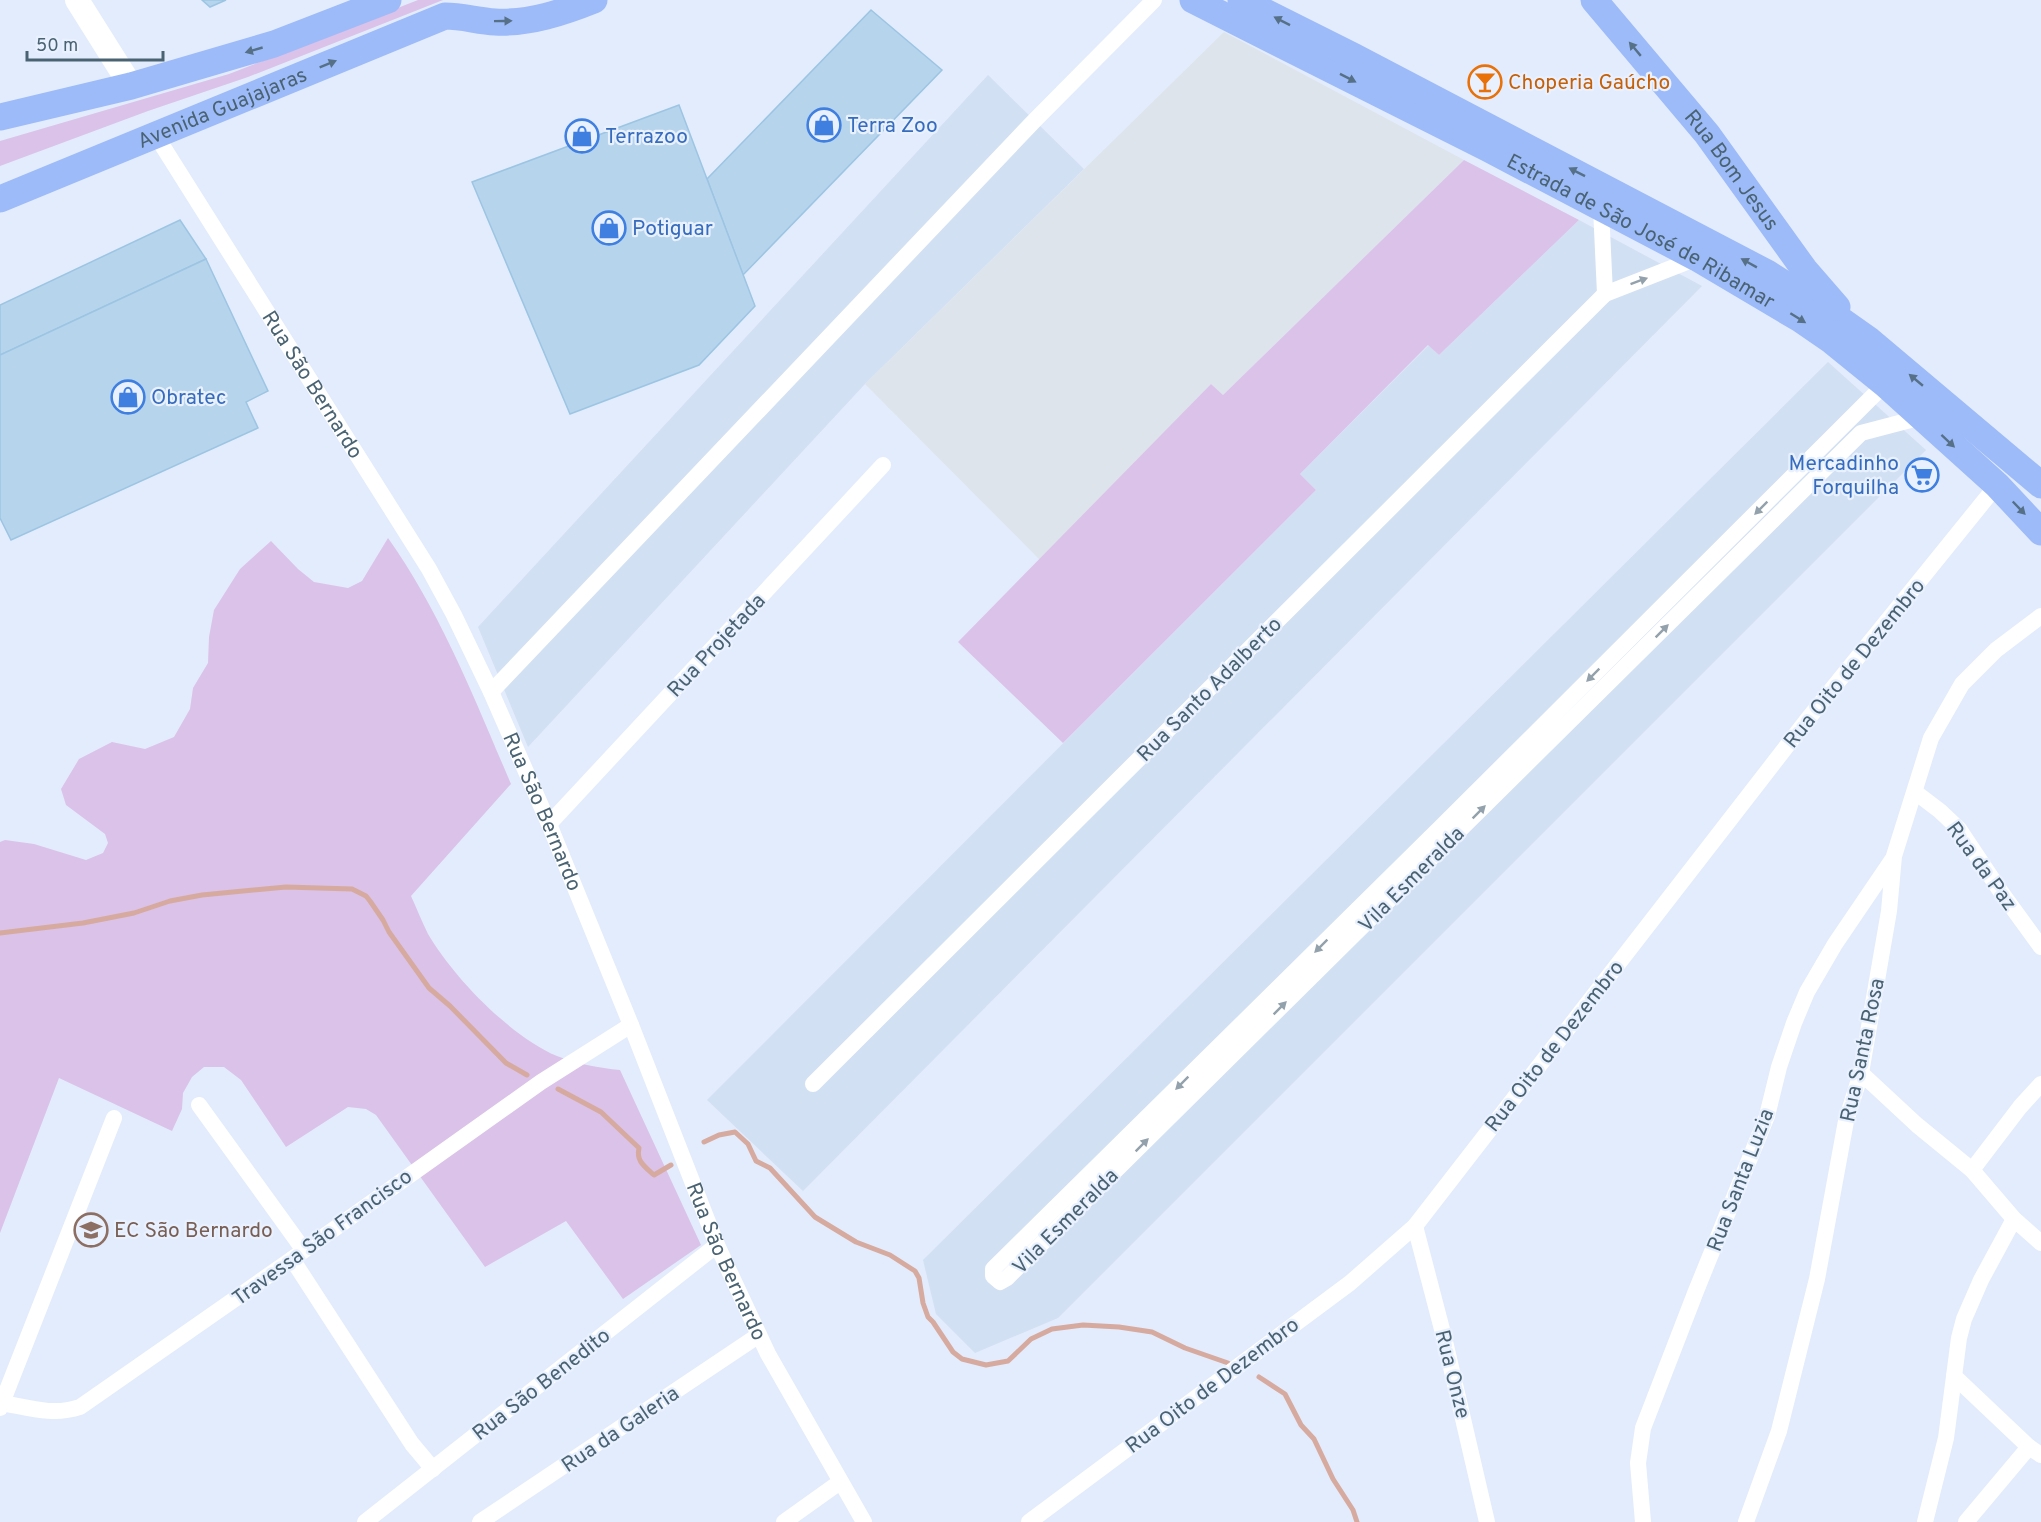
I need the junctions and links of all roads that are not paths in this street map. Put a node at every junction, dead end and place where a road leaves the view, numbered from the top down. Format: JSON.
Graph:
{"nodes":[{"id":1,"x":77,"y":0,"type":"edge"},
{"id":2,"x":388,"y":0,"type":"edge"},
{"id":3,"x":594,"y":0,"type":"edge"},
{"id":4,"x":1154,"y":0,"type":"edge"},
{"id":5,"x":1193,"y":0,"type":"edge"},
{"id":6,"x":1241,"y":0,"type":"edge"},
{"id":7,"x":1594,"y":0,"type":"edge"},
{"id":8,"x":131,"y":86,"type":"junction"},
{"id":9,"x":0,"y":117,"type":"edge"},
{"id":10,"x":0,"y":125,"type":"edge"},
{"id":11,"x":155,"y":134,"type":"junction"},
{"id":12,"x":118,"y":149,"type":"junction"},
{"id":13,"x":0,"y":183,"type":"edge"},
{"id":14,"x":0,"y":199,"type":"edge"},
{"id":15,"x":1601,"y":208,"type":"junction"},
{"id":16,"x":1697,"y":258,"type":"junction"},
{"id":17,"x":1605,"y":294,"type":"junction"},
{"id":18,"x":1869,"y":340,"type":"junction"},
{"id":19,"x":1885,"y":384,"type":"junction"},
{"id":20,"x":1922,"y":417,"type":"junction"},
{"id":21,"x":883,"y":465,"type":"dead end"},
{"id":22,"x":1997,"y":485,"type":"junction"},
{"id":23,"x":2041,"y":485,"type":"edge"},
{"id":24,"x":2041,"y":532,"type":"edge"},
{"id":25,"x":1729,"y":540,"type":"junction"},
{"id":26,"x":1742,"y":552,"type":"junction"},
{"id":27,"x":2041,"y":616,"type":"edge"},
{"id":28,"x":1618,"y":651,"type":"junction"},
{"id":29,"x":1629,"y":664,"type":"junction"},
{"id":30,"x":491,"y":692,"type":"junction"},
{"id":31,"x":1914,"y":792,"type":"junction"},
{"id":32,"x":549,"y":824,"type":"junction"},
{"id":33,"x":1448,"y":832,"type":"junction"},
{"id":34,"x":1894,"y":856,"type":"junction"},
{"id":35,"x":2041,"y":947,"type":"edge"},
{"id":36,"x":631,"y":1025,"type":"junction"},
{"id":37,"x":1861,"y":1073,"type":"junction"},
{"id":38,"x":813,"y":1084,"type":"dead end"},
{"id":39,"x":2041,"y":1084,"type":"edge"},
{"id":40,"x":199,"y":1105,"type":"dead end"},
{"id":41,"x":114,"y":1118,"type":"dead end"},
{"id":42,"x":1972,"y":1170,"type":"junction"},
{"id":43,"x":2014,"y":1219,"type":"junction"},
{"id":44,"x":1415,"y":1226,"type":"junction"},
{"id":45,"x":2041,"y":1243,"type":"edge"},
{"id":46,"x":717,"y":1245,"type":"junction"},
{"id":47,"x":298,"y":1254,"type":"junction"},
{"id":48,"x":759,"y":1335,"type":"junction"},
{"id":49,"x":1954,"y":1376,"type":"junction"},
{"id":50,"x":1,"y":1406,"type":"edge"},
{"id":51,"x":2035,"y":1451,"type":"edge"},
{"id":52,"x":433,"y":1469,"type":"junction"},
{"id":53,"x":840,"y":1482,"type":"junction"},
{"id":54,"x":365,"y":1522,"type":"edge"},
{"id":55,"x":480,"y":1522,"type":"edge"},
{"id":56,"x":784,"y":1522,"type":"edge"},
{"id":57,"x":864,"y":1522,"type":"edge"},
{"id":58,"x":1029,"y":1522,"type":"edge"},
{"id":59,"x":1487,"y":1522,"type":"edge"},
{"id":60,"x":1643,"y":1522,"type":"edge"},
{"id":61,"x":1746,"y":1522,"type":"edge"},
{"id":62,"x":1925,"y":1522,"type":"edge"},
{"id":63,"x":1966,"y":1522,"type":"edge"}],
"edges":[{"from":1,"to":8,"type":"street"},
{"from":2,"to":8,"type":"main road","name":"Avenida Guajajaras","one_way":true},
{"from":11,"to":3,"type":"main road","name":"Avenida Guajajaras","one_way":true},
{"from":4,"to":30,"type":"street"},
{"from":5,"to":15,"type":"main road","name":"Estrada de São José de Ribamar","one_way":true},
{"from":18,"to":6,"type":"main road","name":"Estrada de São José de Ribamar","one_way":true},
{"from":18,"to":7,"type":"main road","name":"Rua Bom Jesus","one_way":true},
{"from":8,"to":9,"type":"main road","name":"Avenida Guajajaras"},
{"from":8,"to":10,"type":"main road"},
{"from":11,"to":12,"type":"main road","name":"Avenida Guajajaras"},
{"from":11,"to":30,"type":"street","name":"Rua São Bernardo"},
{"from":12,"to":13,"type":"main road"},
{"from":12,"to":14,"type":"main road","name":"Avenida Guajajaras"},
{"from":15,"to":16,"type":"main road","name":"Estrada de São José de Ribamar"},
{"from":15,"to":17,"type":"street"},
{"from":17,"to":16,"type":"street","name":"Rua Santo Adalberto","one_way":true},
{"from":16,"to":19,"type":"main road","name":"Estrada de São José de Ribamar","one_way":true},
{"from":17,"to":38,"type":"street","name":"Rua Santo Adalberto"},
{"from":23,"to":18,"type":"main road","name":"Estrada de São José de Ribamar","one_way":true},
{"from":19,"to":20,"type":"main road","name":"Estrada de São José de Ribamar"},
{"from":19,"to":25,"type":"street","name":"Vila Esmeralda","one_way":true},
{"from":20,"to":22,"type":"main road","name":"Estrada de São José de Ribamar","one_way":true},
{"from":20,"to":26,"type":"street","name":"Vila Esmeralda"},
{"from":21,"to":32,"type":"street","name":"Rua Projetada"},
{"from":22,"to":24,"type":"main road","name":"Estrada de São José de Ribamar","one_way":true},
{"from":22,"to":44,"type":"street","name":"Rua Oito de Dezembro"},
{"from":25,"to":26,"type":"street"},
{"from":25,"to":28,"type":"street","name":"Vila Esmeralda"},
{"from":29,"to":26,"type":"street","name":"Vila Esmeralda","one_way":true},
{"from":27,"to":31,"type":"street","name":"Rua Santa Rosa"},
{"from":28,"to":29,"type":"street"},
{"from":28,"to":33,"type":"street","name":"Vila Esmeralda","one_way":true},
{"from":33,"to":29,"type":"street","name":"Vila Esmeralda","one_way":true},
{"from":30,"to":32,"type":"street","name":"Rua São Bernardo"},
{"from":31,"to":34,"type":"street","name":"Rua Santa Rosa"},
{"from":31,"to":35,"type":"street","name":"Rua da Paz"},
{"from":32,"to":36,"type":"street","name":"Rua São Bernardo"},
{"from":33,"to":33,"type":"street","name":"Vila Esmeralda","one_way":true},
{"from":34,"to":37,"type":"street","name":"Rua Santa Rosa"},
{"from":34,"to":60,"type":"street","name":"Rua Santa Luzia"},
{"from":36,"to":46,"type":"street","name":"Rua São Bernardo"},
{"from":36,"to":47,"type":"street","name":"Travessa São Francisco"},
{"from":37,"to":42,"type":"street"},
{"from":37,"to":61,"type":"street","name":"Rua Santa Rosa"},
{"from":39,"to":42,"type":"street"},
{"from":40,"to":47,"type":"street"},
{"from":41,"to":50,"type":"street","name":"Travessa São Francisco"},
{"from":42,"to":43,"type":"street"},
{"from":43,"to":45,"type":"street"},
{"from":43,"to":49,"type":"street"},
{"from":44,"to":58,"type":"street","name":"Rua Oito de Dezembro"},
{"from":44,"to":59,"type":"street","name":"Rua Onze"},
{"from":46,"to":48,"type":"street","name":"Rua São Bernardo"},
{"from":46,"to":52,"type":"street","name":"Rua São Benedito"},
{"from":47,"to":50,"type":"street","name":"Travessa São Francisco"},
{"from":47,"to":52,"type":"street"},
{"from":48,"to":53,"type":"street","name":"Rua São Bernardo"},
{"from":48,"to":55,"type":"street","name":"Rua da Galeria"},
{"from":49,"to":51,"type":"street"},
{"from":49,"to":62,"type":"street"},
{"from":51,"to":63,"type":"street"},
{"from":52,"to":54,"type":"street","name":"Rua São Benedito"},
{"from":53,"to":56,"type":"street"},
{"from":53,"to":57,"type":"street","name":"Rua São Bernardo"}]}
